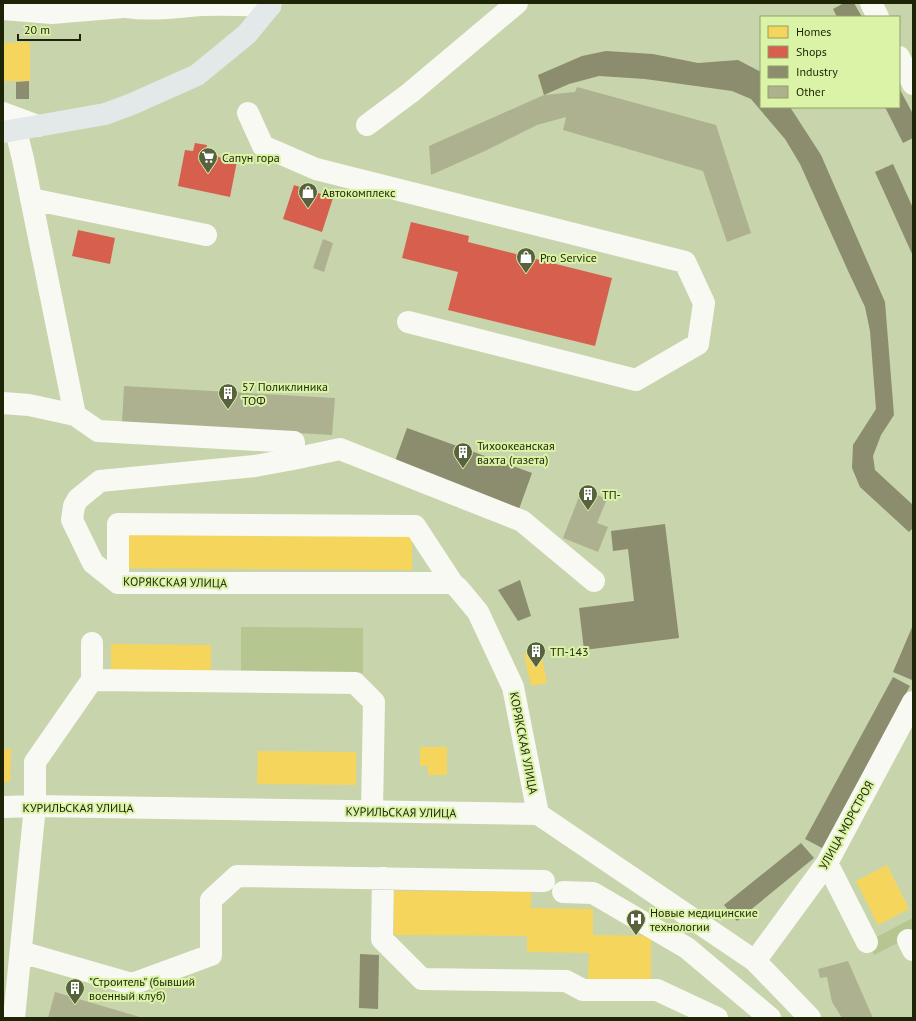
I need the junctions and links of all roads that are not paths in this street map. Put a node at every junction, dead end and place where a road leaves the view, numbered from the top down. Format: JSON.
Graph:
{"nodes":[{"id":1,"x":517,"y":3,"type":"edge"},
{"id":2,"x":871,"y":3,"type":"edge"},
{"id":3,"x":270,"y":4,"type":"edge"},
{"id":4,"x":117,"y":5,"type":"edge"},
{"id":5,"x":3,"y":9,"type":"edge"},
{"id":6,"x":878,"y":16,"type":"edge"},
{"id":7,"x":900,"y":59,"type":"edge"},
{"id":8,"x":913,"y":84,"type":"edge"},
{"id":9,"x":3,"y":113,"type":"edge"},
{"id":10,"x":248,"y":113,"type":"dead end"},
{"id":11,"x":367,"y":125,"type":"dead end"},
{"id":12,"x":38,"y":126,"type":"junction"},
{"id":13,"x":9,"y":131,"type":"edge"},
{"id":14,"x":31,"y":199,"type":"junction"},
{"id":15,"x":206,"y":235,"type":"dead end"},
{"id":16,"x":408,"y":322,"type":"dead end"},
{"id":17,"x":3,"y":403,"type":"edge"},
{"id":18,"x":75,"y":415,"type":"junction"},
{"id":19,"x":293,"y":459,"type":"junction"},
{"id":20,"x":594,"y":581,"type":"dead end"},
{"id":21,"x":118,"y":583,"type":"junction"},
{"id":22,"x":453,"y":584,"type":"junction"},
{"id":23,"x":92,"y":643,"type":"dead end"},
{"id":24,"x":92,"y":680,"type":"junction"},
{"id":25,"x":913,"y":702,"type":"edge"},
{"id":26,"x":35,"y":806,"type":"junction"},
{"id":27,"x":3,"y":807,"type":"edge"},
{"id":28,"x":372,"y":811,"type":"junction"},
{"id":29,"x":538,"y":814,"type":"junction"},
{"id":30,"x":827,"y":863,"type":"junction"},
{"id":31,"x":383,"y":878,"type":"junction"},
{"id":32,"x":544,"y":880,"type":"dead end"},
{"id":33,"x":563,"y":892,"type":"dead end"},
{"id":34,"x":15,"y":940,"type":"edge"},
{"id":35,"x":867,"y":942,"type":"dead end"},
{"id":36,"x":755,"y":961,"type":"junction"},
{"id":37,"x":14,"y":1018,"type":"edge"},
{"id":38,"x":717,"y":1018,"type":"edge"},
{"id":39,"x":770,"y":1018,"type":"edge"},
{"id":40,"x":810,"y":1018,"type":"edge"}],
"edges":[{"from":1,"to":11,"type":"street"},
{"from":2,"to":6,"type":"street"},
{"from":3,"to":4,"type":"street"},
{"from":3,"to":12,"type":"main road"},
{"from":4,"to":5,"type":"street"},
{"from":7,"to":8,"type":"street"},
{"from":9,"to":12,"type":"street"},
{"from":10,"to":16,"type":"street"},
{"from":12,"to":13,"type":"main road"},
{"from":13,"to":14,"type":"street"},
{"from":14,"to":15,"type":"street"},
{"from":14,"to":18,"type":"street"},
{"from":17,"to":18,"type":"street"},
{"from":18,"to":19,"type":"street"},
{"from":19,"to":20,"type":"street","name":"КОРЯКСКАЯ УЛИЦА"},
{"from":19,"to":21,"type":"street","name":"КОРЯКСКАЯ УЛИЦА"},
{"from":21,"to":22,"type":"street","name":"КОРЯКСКАЯ УЛИЦА"},
{"from":21,"to":22,"type":"street"},
{"from":22,"to":29,"type":"street","name":"КОРЯКСКАЯ УЛИЦА"},
{"from":23,"to":24,"type":"street"},
{"from":24,"to":26,"type":"street"},
{"from":24,"to":28,"type":"street"},
{"from":25,"to":30,"type":"street","name":"УЛИЦА МОРСТРОЯ"},
{"from":26,"to":27,"type":"street","name":"КУРИЛЬСКАЯ УЛИЦА"},
{"from":26,"to":28,"type":"street","name":"КУРИЛЬСКАЯ УЛИЦА"},
{"from":26,"to":34,"type":"street"},
{"from":28,"to":29,"type":"street","name":"КУРИЛЬСКАЯ УЛИЦА"},
{"from":29,"to":36,"type":"street"},
{"from":30,"to":35,"type":"street"},
{"from":30,"to":36,"type":"street","name":"УЛИЦА МОРСТРОЯ"},
{"from":31,"to":32,"type":"street"},
{"from":31,"to":34,"type":"street"},
{"from":31,"to":38,"type":"street"},
{"from":33,"to":39,"type":"street"},
{"from":34,"to":37,"type":"street"},
{"from":36,"to":40,"type":"street"}]}
